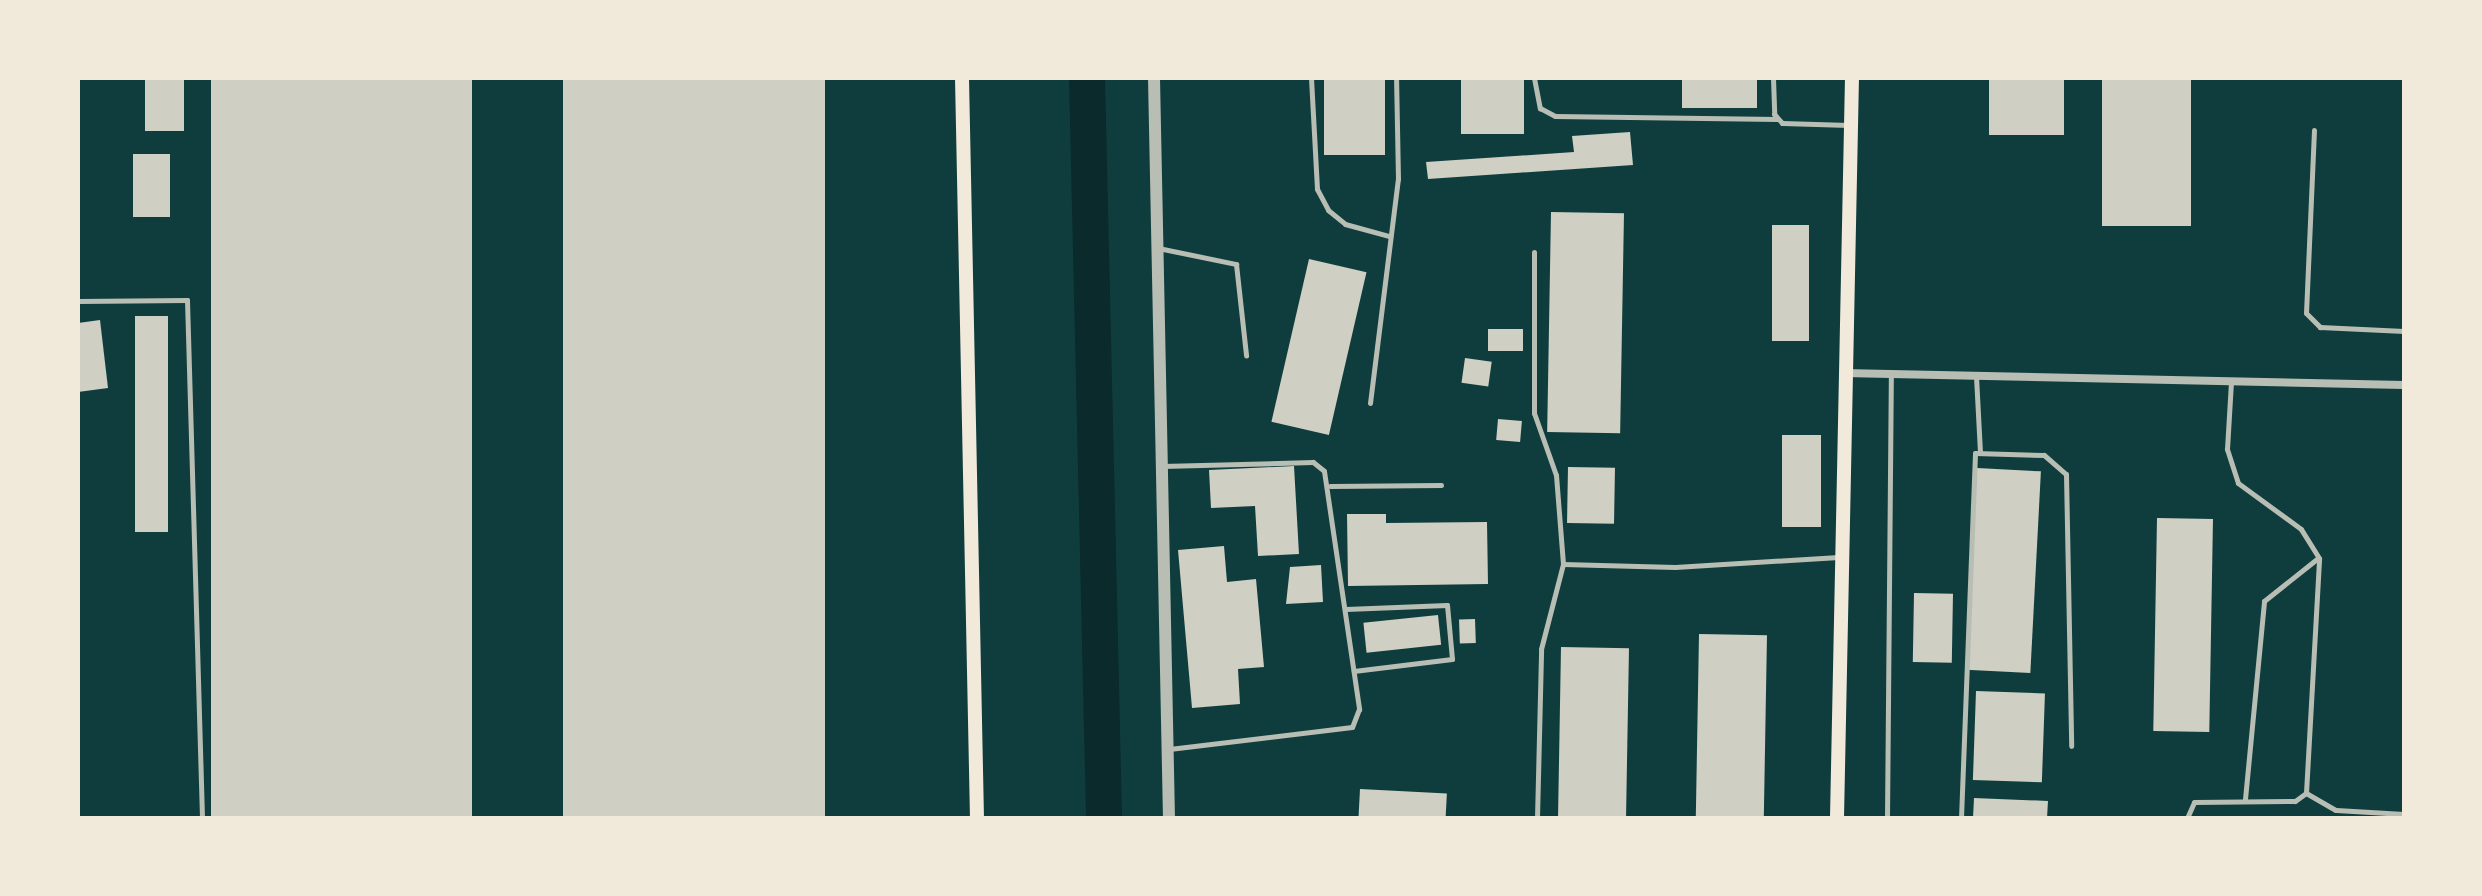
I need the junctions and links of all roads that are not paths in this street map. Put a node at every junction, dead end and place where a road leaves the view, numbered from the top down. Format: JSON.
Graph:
{"nodes":[{"id":1,"x":962,"y":78,"type":"edge"},
{"id":2,"x":1154,"y":78,"type":"edge"},
{"id":3,"x":1311,"y":78,"type":"edge"},
{"id":4,"x":1396,"y":78,"type":"edge"},
{"id":5,"x":1534,"y":78,"type":"edge"},
{"id":6,"x":1773,"y":78,"type":"edge"},
{"id":7,"x":1852,"y":78,"type":"edge"},
{"id":8,"x":1777,"y":119,"type":"junction"},
{"id":9,"x":1850,"y":125,"type":"junction"},
{"id":10,"x":2314,"y":130,"type":"dead end"},
{"id":11,"x":1389,"y":236,"type":"junction"},
{"id":12,"x":1157,"y":248,"type":"junction"},
{"id":13,"x":1534,"y":252,"type":"dead end"},
{"id":14,"x":78,"y":301,"type":"edge"},
{"id":15,"x":2404,"y":331,"type":"edge"},
{"id":16,"x":1246,"y":355,"type":"dead end"},
{"id":17,"x":1842,"y":373,"type":"junction"},
{"id":18,"x":1891,"y":374,"type":"junction"},
{"id":19,"x":1976,"y":376,"type":"junction"},
{"id":20,"x":2231,"y":381,"type":"junction"},
{"id":21,"x":2404,"y":385,"type":"edge"},
{"id":22,"x":1370,"y":403,"type":"dead end"},
{"id":23,"x":1980,"y":452,"type":"junction"},
{"id":24,"x":1161,"y":466,"type":"junction"},
{"id":25,"x":1441,"y":485,"type":"dead end"},
{"id":26,"x":1330,"y":486,"type":"junction"},
{"id":27,"x":1840,"y":557,"type":"junction"},
{"id":28,"x":2319,"y":558,"type":"junction"},
{"id":29,"x":1563,"y":564,"type":"junction"},
{"id":30,"x":1346,"y":609,"type":"junction"},
{"id":31,"x":1354,"y":671,"type":"junction"},
{"id":32,"x":2071,"y":746,"type":"dead end"},
{"id":33,"x":1168,"y":749,"type":"junction"},
{"id":34,"x":2306,"y":793,"type":"junction"},
{"id":35,"x":2245,"y":799,"type":"junction"},
{"id":36,"x":2404,"y":814,"type":"edge"},
{"id":37,"x":202,"y":818,"type":"edge"},
{"id":38,"x":977,"y":818,"type":"edge"},
{"id":39,"x":1169,"y":818,"type":"edge"},
{"id":40,"x":1537,"y":818,"type":"edge"},
{"id":41,"x":1837,"y":818,"type":"edge"},
{"id":42,"x":1887,"y":818,"type":"edge"},
{"id":43,"x":1961,"y":818,"type":"edge"},
{"id":44,"x":2187,"y":818,"type":"edge"}],
"edges":[{"from":1,"to":38,"type":"main road"},
{"from":2,"to":12,"type":"street"},
{"from":3,"to":11,"type":"lane"},
{"from":4,"to":11,"type":"lane"},
{"from":5,"to":8,"type":"lane"},
{"from":6,"to":8,"type":"lane"},
{"from":7,"to":9,"type":"main road"},
{"from":8,"to":9,"type":"lane"},
{"from":9,"to":17,"type":"main road"},
{"from":10,"to":15,"type":"lane"},
{"from":11,"to":22,"type":"lane"},
{"from":12,"to":16,"type":"lane"},
{"from":12,"to":24,"type":"street"},
{"from":13,"to":29,"type":"lane"},
{"from":14,"to":37,"type":"lane"},
{"from":17,"to":18,"type":"street"},
{"from":17,"to":27,"type":"main road"},
{"from":18,"to":19,"type":"street"},
{"from":18,"to":42,"type":"lane"},
{"from":19,"to":20,"type":"street"},
{"from":19,"to":23,"type":"lane"},
{"from":20,"to":21,"type":"street"},
{"from":20,"to":28,"type":"lane"},
{"from":23,"to":32,"type":"lane"},
{"from":23,"to":43,"type":"lane"},
{"from":24,"to":26,"type":"lane"},
{"from":24,"to":33,"type":"street"},
{"from":25,"to":26,"type":"lane"},
{"from":26,"to":30,"type":"lane"},
{"from":27,"to":29,"type":"lane"},
{"from":27,"to":41,"type":"main road"},
{"from":28,"to":34,"type":"lane"},
{"from":28,"to":35,"type":"lane"},
{"from":29,"to":40,"type":"lane"},
{"from":30,"to":31,"type":"lane"},
{"from":30,"to":31,"type":"lane"},
{"from":31,"to":33,"type":"lane"},
{"from":33,"to":39,"type":"street"},
{"from":34,"to":35,"type":"lane"},
{"from":34,"to":36,"type":"lane"},
{"from":35,"to":44,"type":"lane"}]}
